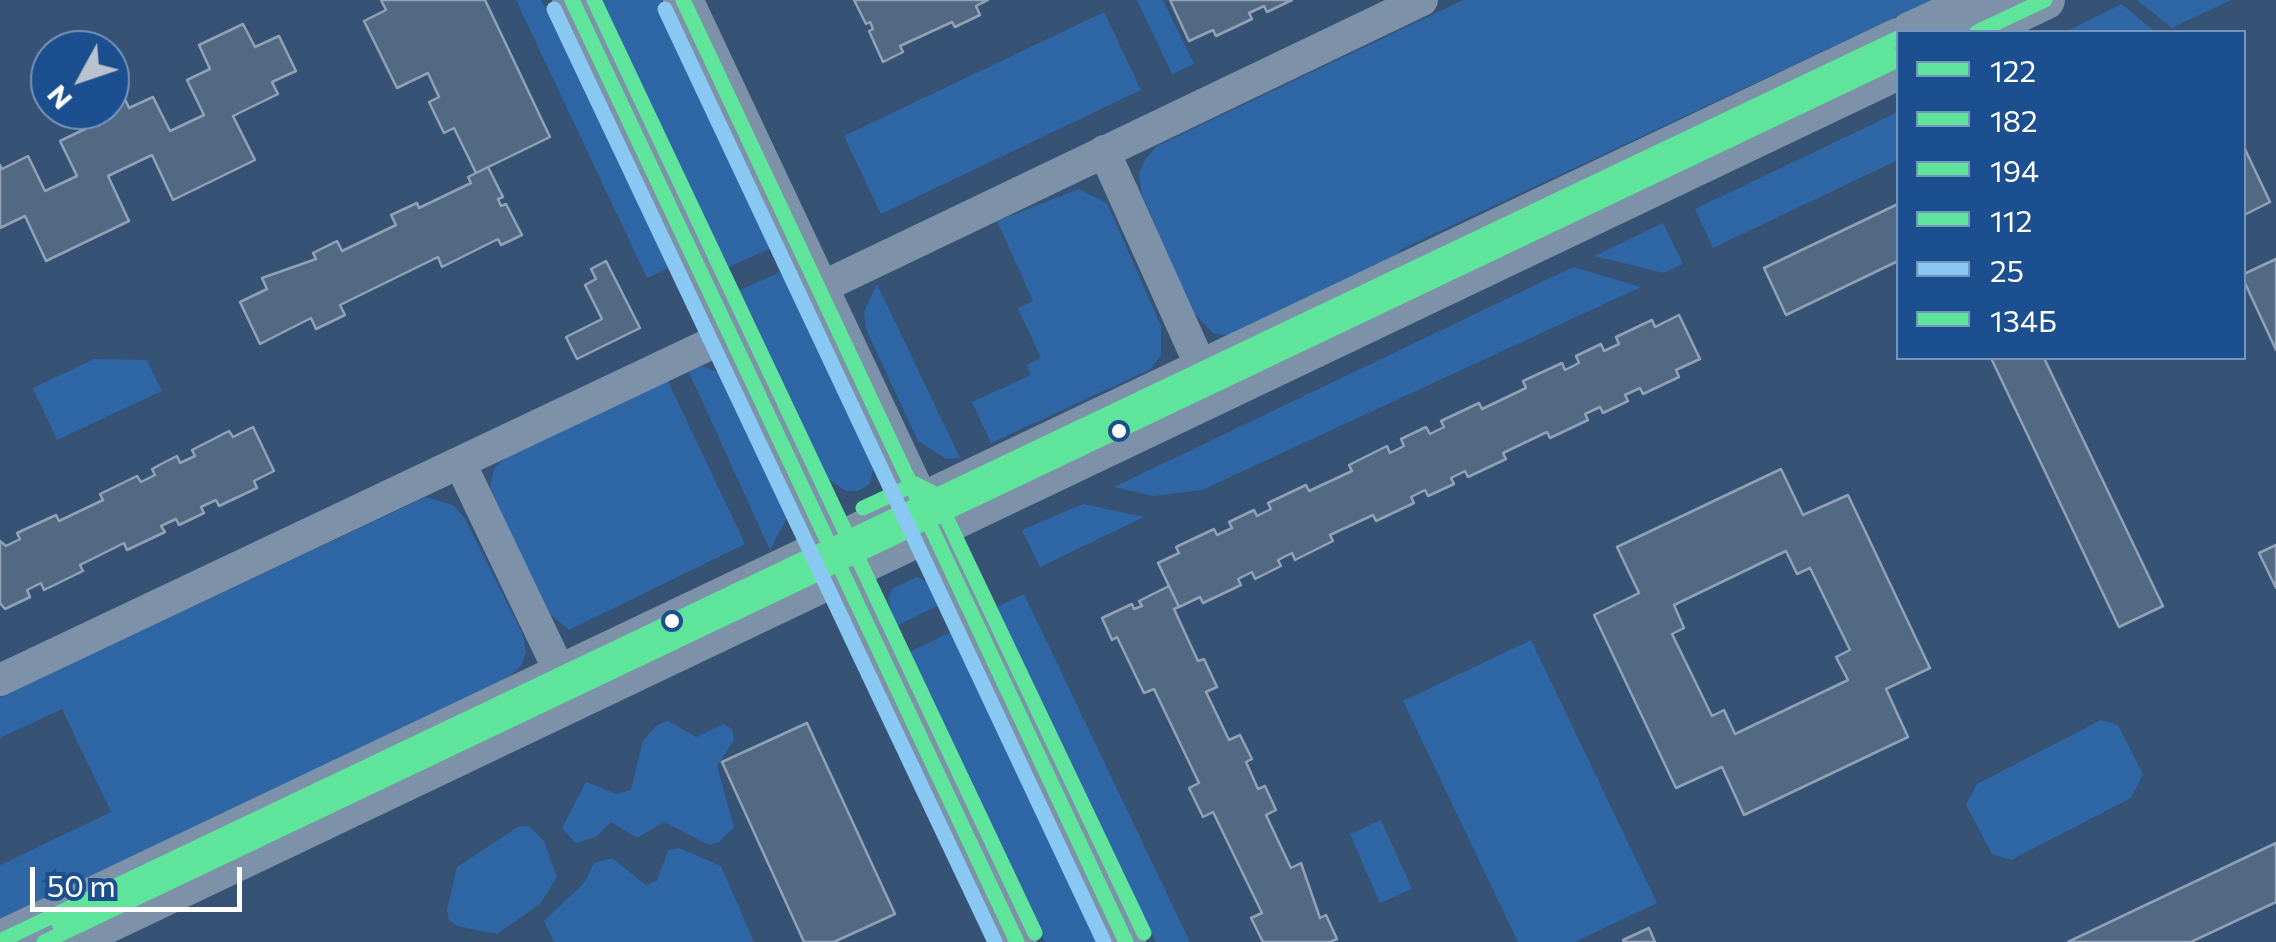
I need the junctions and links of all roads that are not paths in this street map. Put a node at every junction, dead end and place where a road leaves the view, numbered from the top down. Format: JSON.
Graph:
{"nodes":[{"id":1,"x":572,"y":0,"type":"edge"},
{"id":2,"x":683,"y":0,"type":"edge"},
{"id":3,"x":1422,"y":0,"type":"edge"},
{"id":4,"x":1979,"y":0,"type":"edge"},
{"id":5,"x":2045,"y":0,"type":"edge"},
{"id":6,"x":1914,"y":30,"type":"edge"},
{"id":7,"x":1981,"y":30,"type":"edge"},
{"id":8,"x":1896,"y":39,"type":"edge"},
{"id":9,"x":1896,"y":71,"type":"edge"},
{"id":10,"x":1104,"y":152,"type":"junction"},
{"id":11,"x":818,"y":288,"type":"junction"},
{"id":12,"x":731,"y":334,"type":"junction"},
{"id":13,"x":1208,"y":382,"type":"junction"},
{"id":14,"x":460,"y":462,"type":"junction"},
{"id":15,"x":924,"y":518,"type":"junction"},
{"id":16,"x":836,"y":560,"type":"junction"},
{"id":17,"x":0,"y":680,"type":"edge"},
{"id":18,"x":567,"y":687,"type":"junction"},
{"id":19,"x":0,"y":941,"type":"edge"},
{"id":20,"x":68,"y":942,"type":"edge"},
{"id":21,"x":1017,"y":942,"type":"edge"},
{"id":22,"x":1126,"y":942,"type":"edge"}],
"edges":[{"from":1,"to":12,"type":"street"},
{"from":2,"to":11,"type":"street"},
{"from":3,"to":10,"type":"street"},
{"from":4,"to":6,"type":"street"},
{"from":5,"to":7,"type":"street"},
{"from":8,"to":13,"type":"street"},
{"from":9,"to":13,"type":"street"},
{"from":10,"to":11,"type":"street"},
{"from":10,"to":13,"type":"street"},
{"from":11,"to":15,"type":"street"},
{"from":12,"to":14,"type":"street"},
{"from":12,"to":16,"type":"street"},
{"from":13,"to":15,"type":"street"},
{"from":14,"to":17,"type":"street"},
{"from":14,"to":18,"type":"street"},
{"from":15,"to":16,"type":"street"},
{"from":15,"to":22,"type":"street"},
{"from":16,"to":18,"type":"street"},
{"from":16,"to":21,"type":"street"},
{"from":18,"to":19,"type":"street"},
{"from":18,"to":20,"type":"street"}]}
